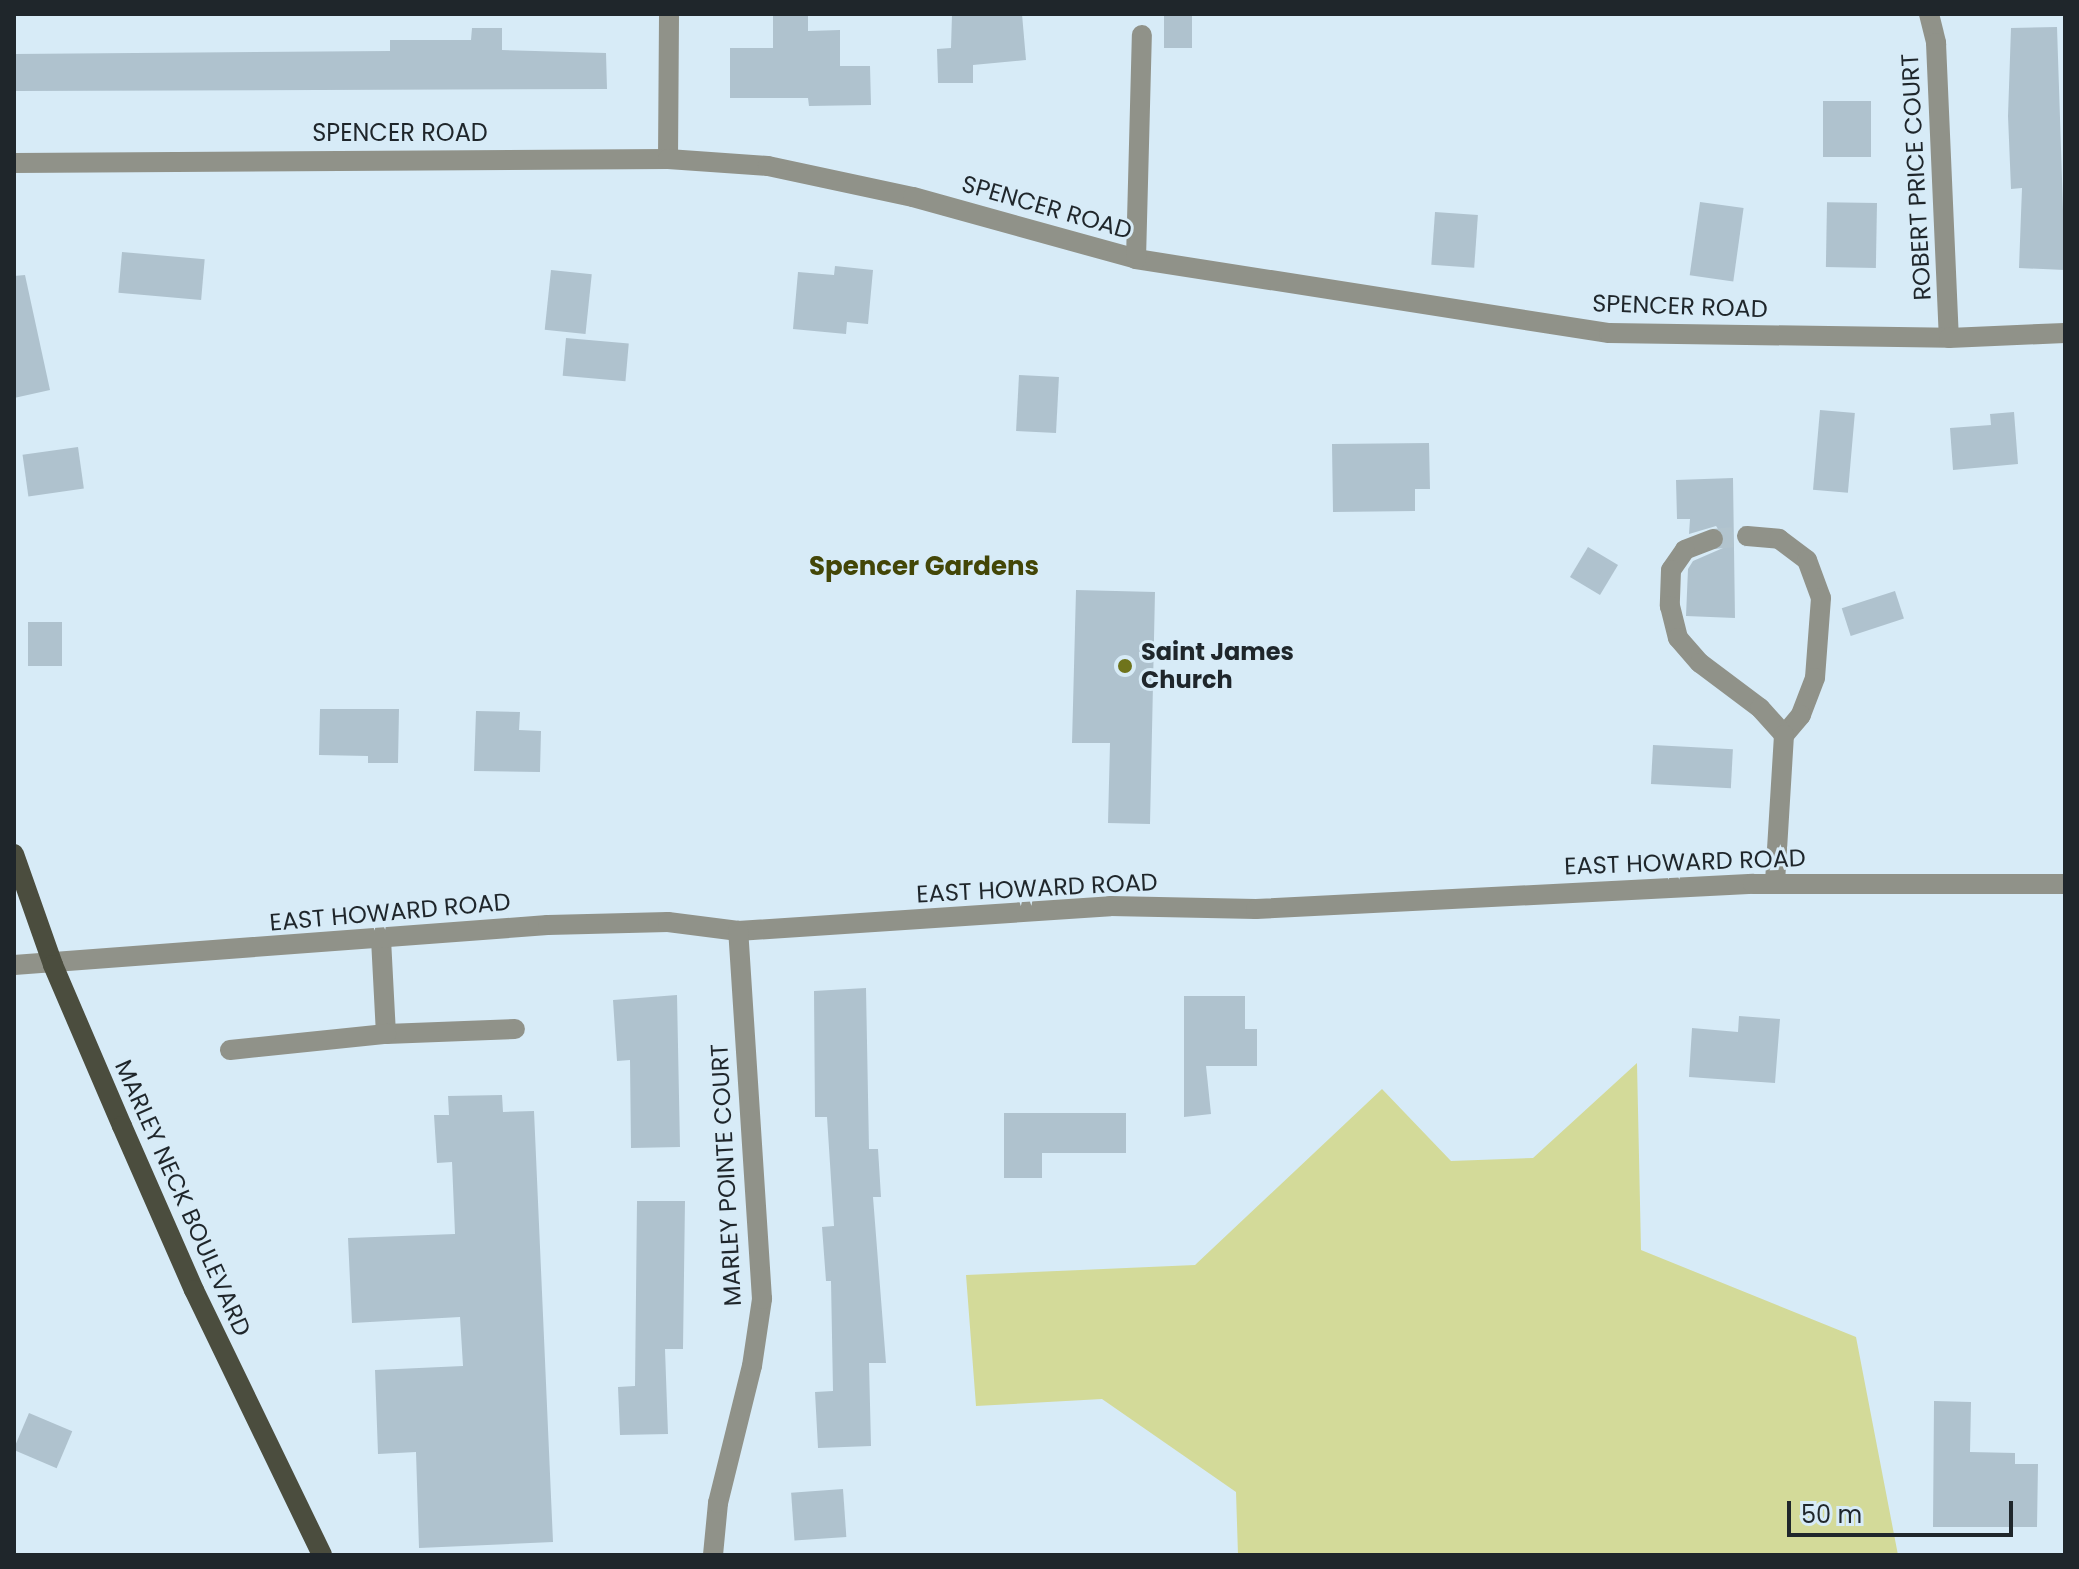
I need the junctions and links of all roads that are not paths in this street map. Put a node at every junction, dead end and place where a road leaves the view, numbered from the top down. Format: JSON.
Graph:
{"nodes":[{"id":1,"x":669,"y":14,"type":"edge"},
{"id":2,"x":1929,"y":14,"type":"edge"},
{"id":3,"x":1142,"y":35,"type":"dead end"},
{"id":4,"x":668,"y":159,"type":"junction"},
{"id":5,"x":14,"y":163,"type":"edge"},
{"id":6,"x":1136,"y":259,"type":"junction"},
{"id":7,"x":2065,"y":333,"type":"edge"},
{"id":8,"x":1949,"y":338,"type":"junction"},
{"id":9,"x":1747,"y":536,"type":"tunnel mouth"},
{"id":10,"x":1713,"y":539,"type":"tunnel mouth"},
{"id":11,"x":1784,"y":735,"type":"junction"},
{"id":12,"x":14,"y":854,"type":"edge"},
{"id":13,"x":1775,"y":883,"type":"junction"},
{"id":14,"x":2065,"y":884,"type":"edge"},
{"id":15,"x":738,"y":931,"type":"junction"},
{"id":16,"x":381,"y":939,"type":"junction"},
{"id":17,"x":14,"y":965,"type":"edge"},
{"id":18,"x":53,"y":965,"type":"junction"},
{"id":19,"x":515,"y":1029,"type":"dead end"},
{"id":20,"x":386,"y":1034,"type":"junction"},
{"id":21,"x":230,"y":1050,"type":"dead end"},
{"id":22,"x":322,"y":1555,"type":"edge"},
{"id":23,"x":713,"y":1555,"type":"edge"}],
"edges":[{"from":1,"to":4,"type":"street"},
{"from":2,"to":8,"type":"street","name":"ROBERT PRICE COURT"},
{"from":3,"to":6,"type":"street"},
{"from":4,"to":5,"type":"street","name":"SPENCER ROAD"},
{"from":4,"to":6,"type":"street","name":"SPENCER ROAD"},
{"from":6,"to":8,"type":"street","name":"SPENCER ROAD"},
{"from":7,"to":8,"type":"street","name":"SPENCER ROAD"},
{"from":9,"to":11,"type":"street"},
{"from":10,"to":11,"type":"street"},
{"from":11,"to":13,"type":"street"},
{"from":12,"to":18,"type":"main road","name":"MARLEY NECK BOULEVARD"},
{"from":13,"to":14,"type":"street","name":"EAST HOWARD ROAD"},
{"from":13,"to":15,"type":"street","name":"EAST HOWARD ROAD"},
{"from":15,"to":16,"type":"street","name":"EAST HOWARD ROAD"},
{"from":15,"to":23,"type":"street","name":"MARLEY POINTE COURT"},
{"from":16,"to":18,"type":"street","name":"EAST HOWARD ROAD"},
{"from":16,"to":20,"type":"street"},
{"from":17,"to":18,"type":"street","name":"EAST HOWARD ROAD"},
{"from":18,"to":22,"type":"main road","name":"MARLEY NECK BOULEVARD"},
{"from":19,"to":20,"type":"street"},
{"from":20,"to":21,"type":"street"}]}
